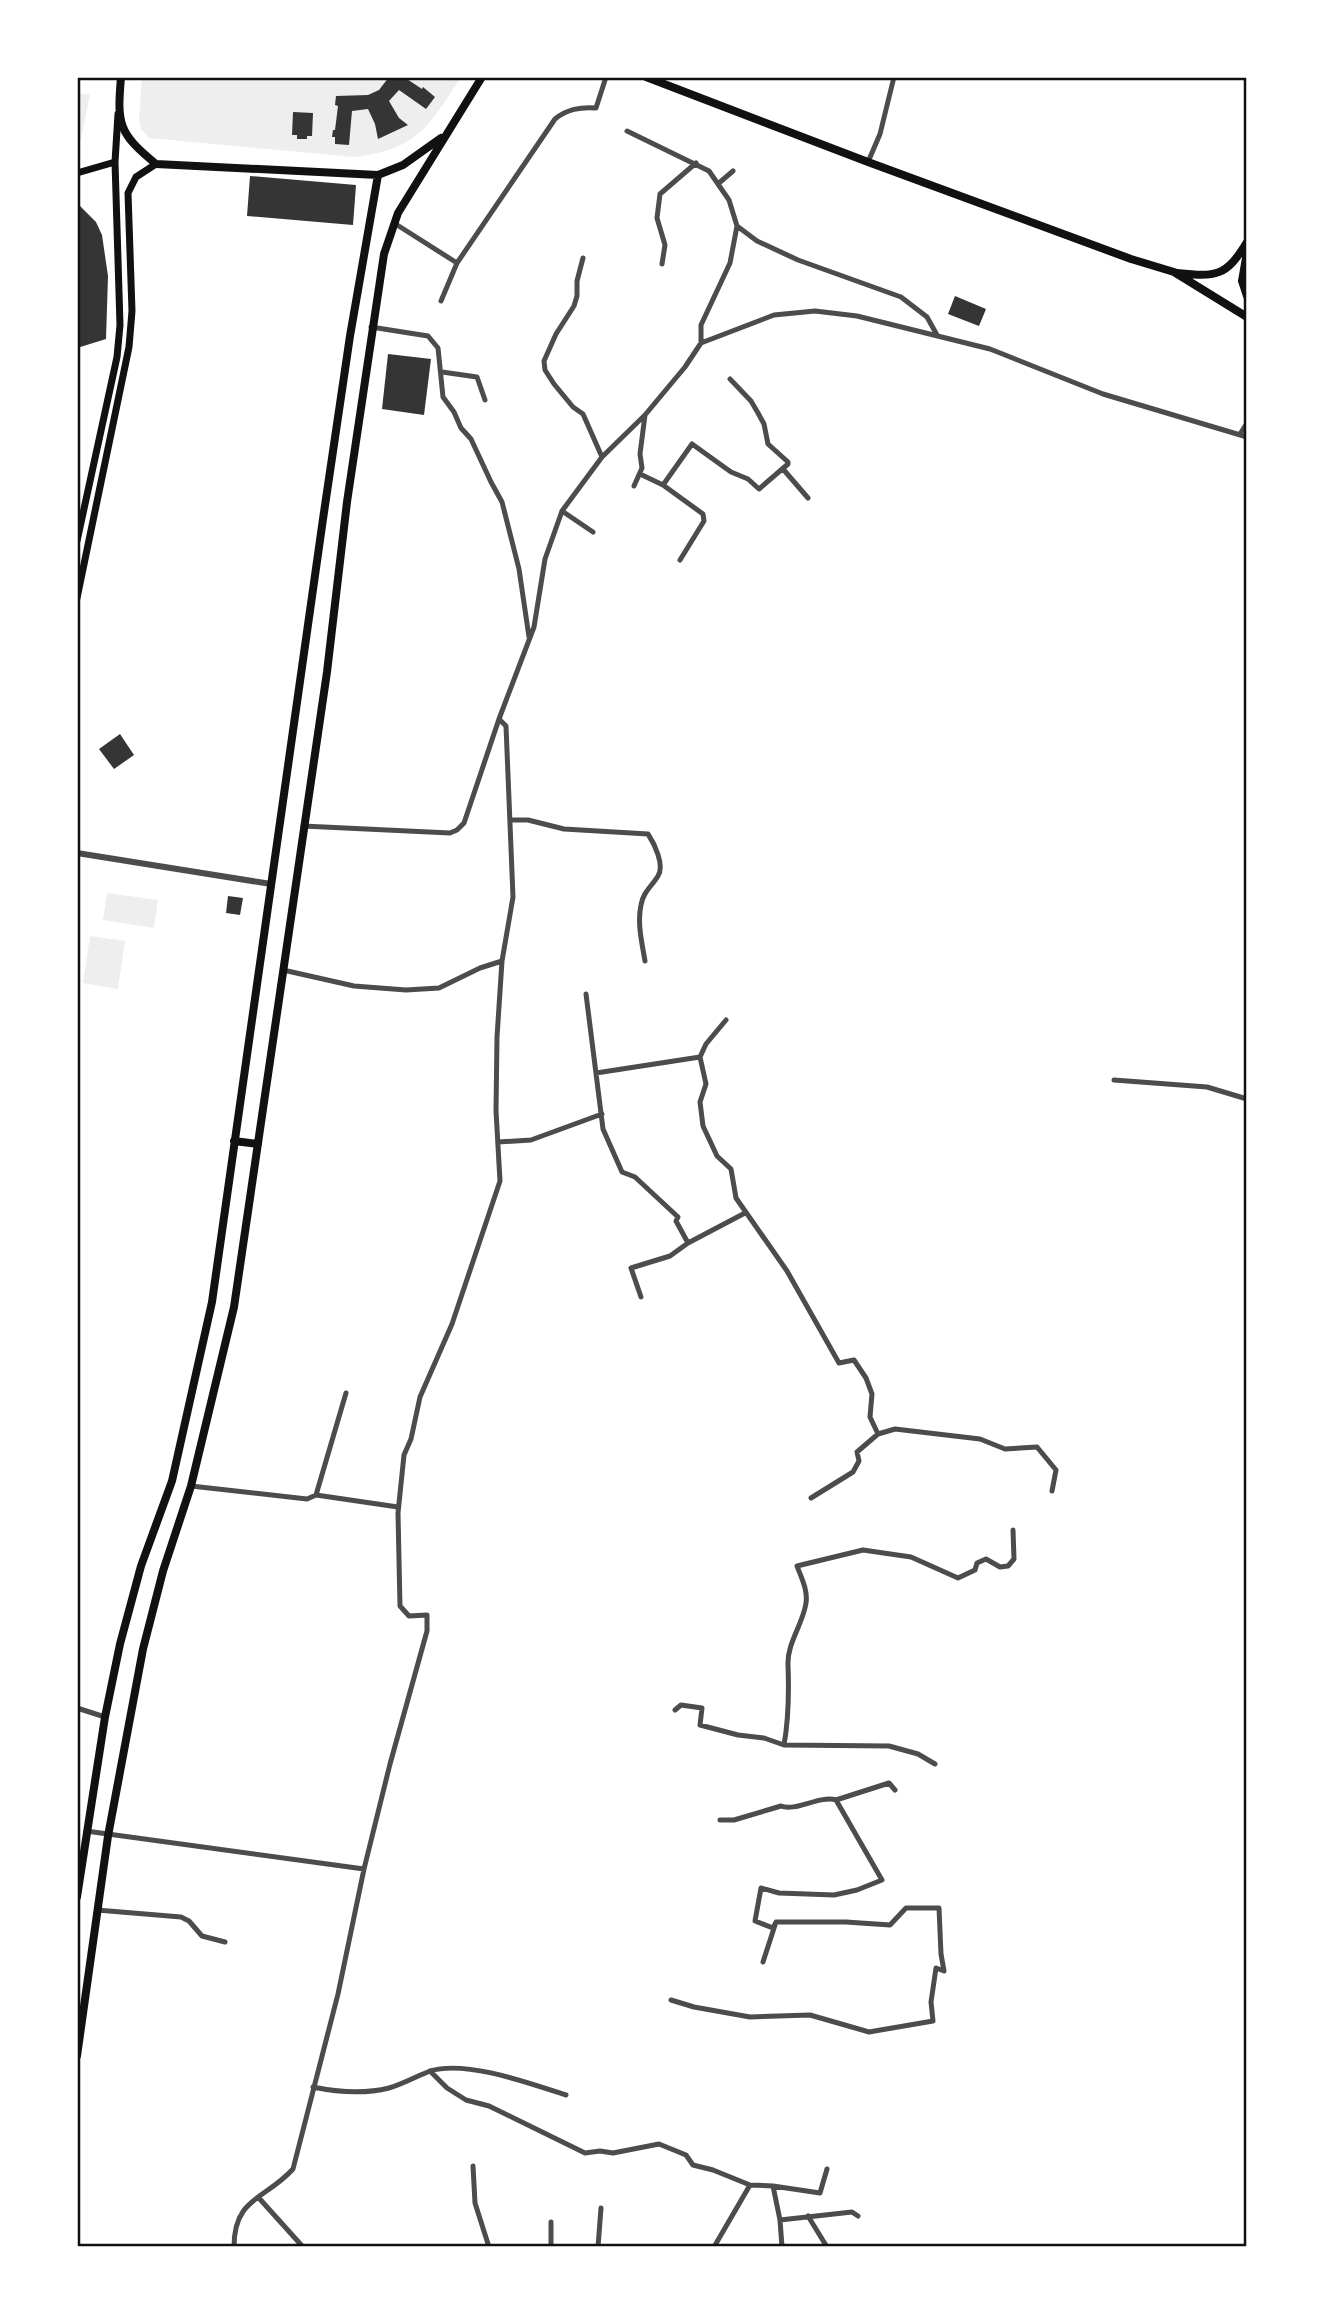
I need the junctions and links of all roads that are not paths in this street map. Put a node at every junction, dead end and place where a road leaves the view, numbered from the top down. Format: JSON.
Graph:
{"nodes":[{"id":1,"x":121,"y":77,"type":"edge"},
{"id":2,"x":482,"y":77,"type":"edge"},
{"id":3,"x":606,"y":77,"type":"edge"},
{"id":4,"x":646,"y":77,"type":"edge"},
{"id":5,"x":894,"y":77,"type":"edge"},
{"id":6,"x":118,"y":113,"type":"junction"},
{"id":7,"x":627,"y":131,"type":"dead end"},
{"id":8,"x":447,"y":134,"type":"junction"},
{"id":9,"x":115,"y":162,"type":"junction"},
{"id":10,"x":868,"y":162,"type":"junction"},
{"id":11,"x":156,"y":163,"type":"junction"},
{"id":12,"x":696,"y":163,"type":"junction"},
{"id":13,"x":733,"y":171,"type":"dead end"},
{"id":14,"x":77,"y":173,"type":"edge"},
{"id":15,"x":378,"y":175,"type":"junction"},
{"id":16,"x":719,"y":183,"type":"junction"},
{"id":17,"x":394,"y":223,"type":"junction"},
{"id":18,"x":737,"y":226,"type":"junction"},
{"id":19,"x":1247,"y":243,"type":"edge"},
{"id":20,"x":1247,"y":252,"type":"edge"},
{"id":21,"x":583,"y":258,"type":"dead end"},
{"id":22,"x":457,"y":263,"type":"junction"},
{"id":23,"x":662,"y":264,"type":"dead end"},
{"id":24,"x":1174,"y":272,"type":"junction"},
{"id":25,"x":1247,"y":296,"type":"edge"},
{"id":26,"x":441,"y":301,"type":"dead end"},
{"id":27,"x":1247,"y":317,"type":"edge"},
{"id":28,"x":371,"y":327,"type":"junction"},
{"id":29,"x":937,"y":335,"type":"junction"},
{"id":30,"x":701,"y":343,"type":"junction"},
{"id":31,"x":442,"y":372,"type":"junction"},
{"id":32,"x":730,"y":379,"type":"dead end"},
{"id":33,"x":485,"y":400,"type":"dead end"},
{"id":34,"x":645,"y":415,"type":"junction"},
{"id":35,"x":1247,"y":423,"type":"edge"},
{"id":36,"x":1240,"y":434,"type":"junction"},
{"id":37,"x":1247,"y":437,"type":"edge"},
{"id":38,"x":603,"y":457,"type":"junction"},
{"id":39,"x":783,"y":468,"type":"junction"},
{"id":40,"x":640,"y":474,"type":"junction"},
{"id":41,"x":663,"y":485,"type":"junction"},
{"id":42,"x":634,"y":486,"type":"dead end"},
{"id":43,"x":808,"y":498,"type":"dead end"},
{"id":44,"x":562,"y":511,"type":"junction"},
{"id":45,"x":593,"y":532,"type":"dead end"},
{"id":46,"x":77,"y":541,"type":"edge"},
{"id":47,"x":680,"y":560,"type":"dead end"},
{"id":48,"x":77,"y":598,"type":"edge"},
{"id":49,"x":530,"y":640,"type":"junction"},
{"id":50,"x":499,"y":719,"type":"junction"},
{"id":51,"x":510,"y":821,"type":"junction"},
{"id":52,"x":303,"y":825,"type":"junction"},
{"id":53,"x":77,"y":853,"type":"edge"},
{"id":54,"x":271,"y":884,"type":"junction"},
{"id":55,"x":502,"y":961,"type":"junction"},
{"id":56,"x":645,"y":961,"type":"dead end"},
{"id":57,"x":283,"y":970,"type":"junction"},
{"id":58,"x":586,"y":993,"type":"dead end"},
{"id":59,"x":726,"y":1020,"type":"dead end"},
{"id":60,"x":701,"y":1057,"type":"junction"},
{"id":61,"x":596,"y":1073,"type":"junction"},
{"id":62,"x":1114,"y":1080,"type":"dead end"},
{"id":63,"x":1247,"y":1099,"type":"edge"},
{"id":64,"x":602,"y":1114,"type":"junction"},
{"id":65,"x":234,"y":1141,"type":"junction"},
{"id":66,"x":498,"y":1142,"type":"junction"},
{"id":67,"x":258,"y":1144,"type":"junction"},
{"id":68,"x":745,"y":1213,"type":"junction"},
{"id":69,"x":688,"y":1243,"type":"junction"},
{"id":70,"x":641,"y":1297,"type":"dead end"},
{"id":71,"x":346,"y":1393,"type":"dead end"},
{"id":72,"x":878,"y":1434,"type":"junction"},
{"id":73,"x":191,"y":1486,"type":"junction"},
{"id":74,"x":1052,"y":1491,"type":"dead end"},
{"id":75,"x":316,"y":1495,"type":"junction"},
{"id":76,"x":811,"y":1498,"type":"dead end"},
{"id":77,"x":398,"y":1513,"type":"junction"},
{"id":78,"x":1013,"y":1530,"type":"dead end"},
{"id":79,"x":77,"y":1708,"type":"edge"},
{"id":80,"x":675,"y":1710,"type":"dead end"},
{"id":81,"x":105,"y":1717,"type":"junction"},
{"id":82,"x":784,"y":1745,"type":"junction"},
{"id":83,"x":935,"y":1764,"type":"dead end"},
{"id":84,"x":895,"y":1790,"type":"dead end"},
{"id":85,"x":836,"y":1800,"type":"junction"},
{"id":86,"x":720,"y":1820,"type":"dead end"},
{"id":87,"x":86,"y":1832,"type":"junction"},
{"id":88,"x":108,"y":1836,"type":"junction"},
{"id":89,"x":364,"y":1869,"type":"junction"},
{"id":90,"x":77,"y":1897,"type":"edge"},
{"id":91,"x":97,"y":1910,"type":"junction"},
{"id":92,"x":776,"y":1922,"type":"junction"},
{"id":93,"x":225,"y":1942,"type":"dead end"},
{"id":94,"x":763,"y":1962,"type":"dead end"},
{"id":95,"x":671,"y":2000,"type":"dead end"},
{"id":96,"x":77,"y":2056,"type":"edge"},
{"id":97,"x":430,"y":2071,"type":"junction"},
{"id":98,"x":313,"y":2087,"type":"junction"},
{"id":99,"x":566,"y":2095,"type":"dead end"},
{"id":100,"x":473,"y":2166,"type":"dead end"},
{"id":101,"x":827,"y":2169,"type":"dead end"},
{"id":102,"x":750,"y":2185,"type":"junction"},
{"id":103,"x":773,"y":2186,"type":"junction"},
{"id":104,"x":258,"y":2197,"type":"junction"},
{"id":105,"x":601,"y":2208,"type":"dead end"},
{"id":106,"x":808,"y":2216,"type":"junction"},
{"id":107,"x":858,"y":2217,"type":"dead end"},
{"id":108,"x":780,"y":2220,"type":"junction"},
{"id":109,"x":551,"y":2222,"type":"dead end"},
{"id":110,"x":718,"y":2246,"type":"edge"},
{"id":111,"x":234,"y":2247,"type":"edge"},
{"id":112,"x":303,"y":2247,"type":"edge"},
{"id":113,"x":489,"y":2247,"type":"edge"},
{"id":114,"x":551,"y":2247,"type":"edge"},
{"id":115,"x":598,"y":2247,"type":"edge"},
{"id":116,"x":782,"y":2247,"type":"edge"},
{"id":117,"x":827,"y":2247,"type":"edge"}],
"edges":[{"from":1,"to":6,"type":"highway"},
{"from":2,"to":8,"type":"highway"},
{"from":3,"to":22,"type":"street"},
{"from":4,"to":10,"type":"highway"},
{"from":5,"to":10,"type":"street"},
{"from":6,"to":9,"type":"main road"},
{"from":6,"to":11,"type":"highway"},
{"from":7,"to":12,"type":"street"},
{"from":8,"to":15,"type":"highway"},
{"from":8,"to":17,"type":"highway"},
{"from":9,"to":14,"type":"main road"},
{"from":9,"to":46,"type":"main road"},
{"from":10,"to":24,"type":"highway"},
{"from":11,"to":15,"type":"highway"},
{"from":11,"to":48,"type":"main road"},
{"from":12,"to":16,"type":"street"},
{"from":12,"to":23,"type":"street"},
{"from":13,"to":16,"type":"street"},
{"from":15,"to":54,"type":"highway"},
{"from":16,"to":18,"type":"street"},
{"from":17,"to":22,"type":"street"},
{"from":17,"to":28,"type":"highway"},
{"from":18,"to":29,"type":"street"},
{"from":18,"to":30,"type":"street"},
{"from":19,"to":24,"type":"highway"},
{"from":20,"to":25,"type":"highway"},
{"from":21,"to":38,"type":"street"},
{"from":22,"to":26,"type":"street"},
{"from":24,"to":27,"type":"highway"},
{"from":28,"to":31,"type":"street"},
{"from":28,"to":52,"type":"highway"},
{"from":29,"to":30,"type":"street"},
{"from":29,"to":36,"type":"street"},
{"from":30,"to":34,"type":"street"},
{"from":31,"to":33,"type":"street"},
{"from":31,"to":49,"type":"street"},
{"from":32,"to":39,"type":"street"},
{"from":34,"to":38,"type":"street"},
{"from":34,"to":40,"type":"street"},
{"from":35,"to":36,"type":"street"},
{"from":36,"to":37,"type":"street"},
{"from":38,"to":44,"type":"street"},
{"from":39,"to":41,"type":"street"},
{"from":39,"to":43,"type":"street"},
{"from":40,"to":41,"type":"street"},
{"from":40,"to":42,"type":"street"},
{"from":41,"to":47,"type":"street"},
{"from":44,"to":45,"type":"street"},
{"from":44,"to":49,"type":"street"},
{"from":49,"to":50,"type":"street"},
{"from":50,"to":51,"type":"street"},
{"from":50,"to":52,"type":"street"},
{"from":51,"to":55,"type":"street"},
{"from":51,"to":56,"type":"street"},
{"from":52,"to":57,"type":"highway"},
{"from":53,"to":54,"type":"street"},
{"from":54,"to":65,"type":"highway"},
{"from":55,"to":57,"type":"street"},
{"from":55,"to":66,"type":"street"},
{"from":57,"to":67,"type":"highway"},
{"from":58,"to":61,"type":"street"},
{"from":59,"to":60,"type":"street"},
{"from":60,"to":61,"type":"street"},
{"from":60,"to":68,"type":"street"},
{"from":61,"to":64,"type":"street"},
{"from":62,"to":63,"type":"street"},
{"from":64,"to":66,"type":"street"},
{"from":64,"to":69,"type":"street"},
{"from":65,"to":67,"type":"highway"},
{"from":65,"to":81,"type":"highway"},
{"from":66,"to":77,"type":"street"},
{"from":67,"to":73,"type":"highway"},
{"from":68,"to":69,"type":"street"},
{"from":68,"to":72,"type":"street"},
{"from":69,"to":70,"type":"street"},
{"from":71,"to":75,"type":"street"},
{"from":72,"to":74,"type":"street"},
{"from":72,"to":76,"type":"street"},
{"from":73,"to":75,"type":"street"},
{"from":73,"to":88,"type":"highway"},
{"from":75,"to":77,"type":"street"},
{"from":77,"to":89,"type":"street"},
{"from":78,"to":82,"type":"street"},
{"from":79,"to":81,"type":"street"},
{"from":80,"to":82,"type":"street"},
{"from":81,"to":87,"type":"highway"},
{"from":82,"to":83,"type":"street"},
{"from":84,"to":85,"type":"street"},
{"from":85,"to":86,"type":"street"},
{"from":85,"to":92,"type":"street"},
{"from":87,"to":88,"type":"street"},
{"from":87,"to":90,"type":"highway"},
{"from":88,"to":89,"type":"street"},
{"from":88,"to":91,"type":"highway"},
{"from":89,"to":98,"type":"street"},
{"from":91,"to":93,"type":"street"},
{"from":91,"to":96,"type":"highway"},
{"from":92,"to":94,"type":"street"},
{"from":92,"to":95,"type":"street"},
{"from":97,"to":98,"type":"street"},
{"from":97,"to":99,"type":"street"},
{"from":97,"to":102,"type":"street"},
{"from":98,"to":104,"type":"street"},
{"from":100,"to":113,"type":"street"},
{"from":101,"to":103,"type":"street"},
{"from":102,"to":103,"type":"street"},
{"from":102,"to":110,"type":"street"},
{"from":103,"to":108,"type":"street"},
{"from":104,"to":111,"type":"street"},
{"from":104,"to":112,"type":"street"},
{"from":105,"to":115,"type":"street"},
{"from":106,"to":107,"type":"street"},
{"from":106,"to":108,"type":"street"},
{"from":106,"to":117,"type":"street"},
{"from":108,"to":116,"type":"street"},
{"from":109,"to":114,"type":"street"}]}
